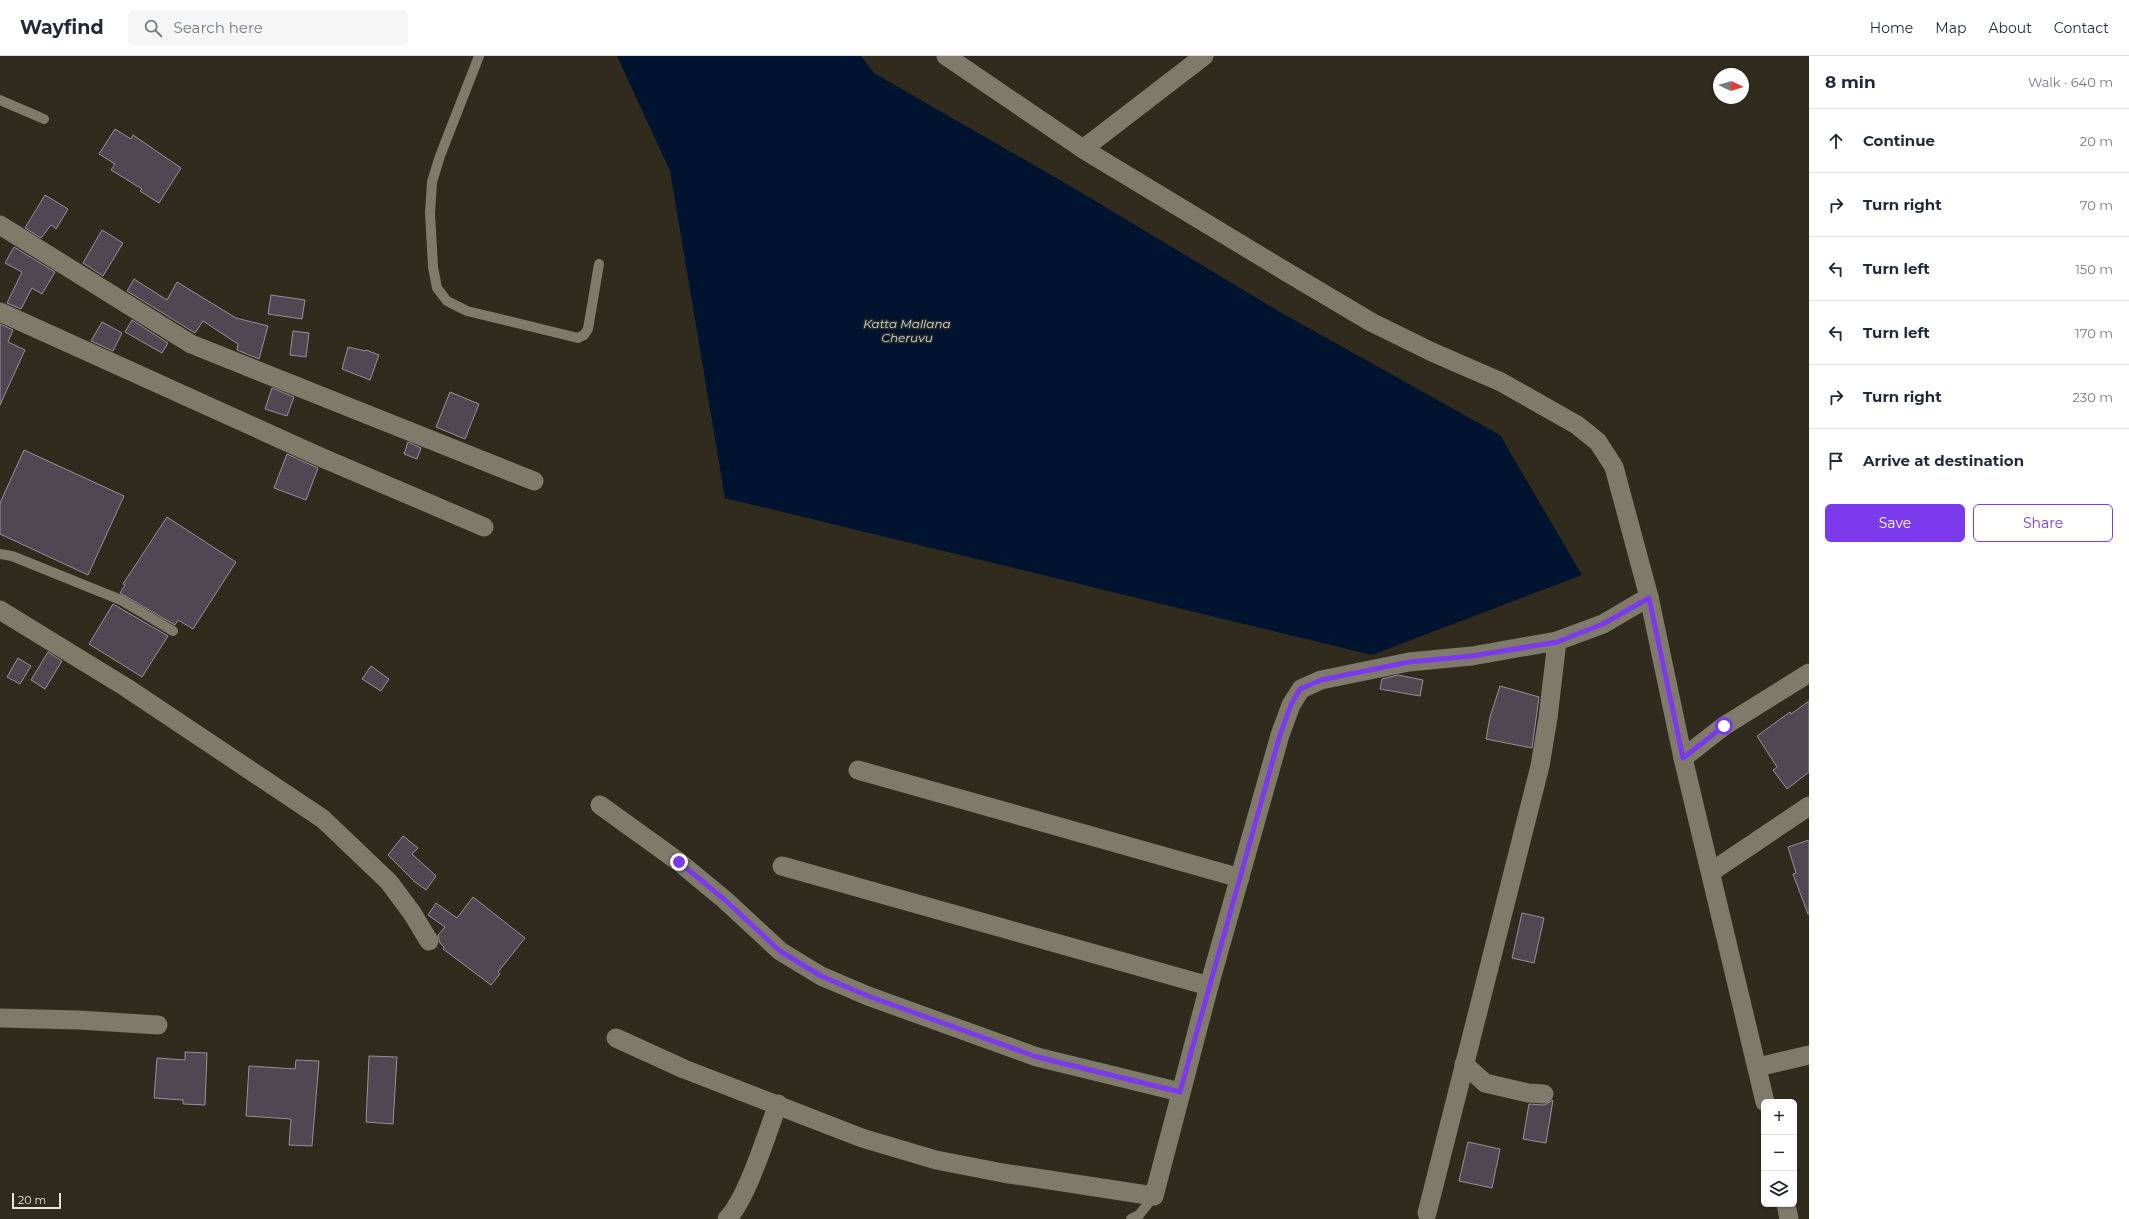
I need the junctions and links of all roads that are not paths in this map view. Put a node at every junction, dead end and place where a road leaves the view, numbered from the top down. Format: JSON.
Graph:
{"nodes":[{"id":1,"x":480,"y":56,"type":"edge"},
{"id":2,"x":946,"y":56,"type":"edge"},
{"id":3,"x":1204,"y":56,"type":"edge"},
{"id":4,"x":0,"y":100,"type":"edge"},
{"id":5,"x":44,"y":119,"type":"dead end"},
{"id":6,"x":1083,"y":149,"type":"junction"},
{"id":7,"x":0,"y":225,"type":"edge"},
{"id":8,"x":599,"y":264,"type":"dead end"},
{"id":9,"x":0,"y":312,"type":"edge"},
{"id":10,"x":534,"y":481,"type":"dead end"},
{"id":11,"x":484,"y":527,"type":"dead end"},
{"id":12,"x":0,"y":554,"type":"edge"},
{"id":13,"x":1649,"y":598,"type":"junction"},
{"id":14,"x":0,"y":610,"type":"edge"},
{"id":15,"x":173,"y":631,"type":"dead end"},
{"id":16,"x":1557,"y":642,"type":"junction"},
{"id":17,"x":1809,"y":673,"type":"edge"},
{"id":18,"x":1683,"y":758,"type":"junction"},
{"id":19,"x":858,"y":770,"type":"dead end"},
{"id":20,"x":600,"y":806,"type":"dead end"},
{"id":21,"x":1809,"y":806,"type":"edge"},
{"id":22,"x":782,"y":866,"type":"dead end"},
{"id":23,"x":1711,"y":872,"type":"junction"},
{"id":24,"x":1240,"y":878,"type":"junction"},
{"id":25,"x":428,"y":941,"type":"dead end"},
{"id":26,"x":1208,"y":986,"type":"junction"},
{"id":27,"x":0,"y":1018,"type":"edge"},
{"id":28,"x":158,"y":1025,"type":"dead end"},
{"id":29,"x":616,"y":1038,"type":"dead end"},
{"id":30,"x":1809,"y":1055,"type":"edge"},
{"id":31,"x":1464,"y":1064,"type":"junction"},
{"id":32,"x":1758,"y":1067,"type":"junction"},
{"id":33,"x":1180,"y":1092,"type":"junction"},
{"id":34,"x":1544,"y":1094,"type":"dead end"},
{"id":35,"x":1764,"y":1099,"type":"edge"},
{"id":36,"x":778,"y":1104,"type":"junction"},
{"id":37,"x":1154,"y":1196,"type":"junction"},
{"id":38,"x":1787,"y":1207,"type":"edge"},
{"id":39,"x":1427,"y":1213,"type":"dead end"},
{"id":40,"x":1135,"y":1218,"type":"edge"},
{"id":41,"x":727,"y":1219,"type":"edge"},
{"id":42,"x":1789,"y":1219,"type":"edge"}],
"edges":[{"from":1,"to":8,"type":"lane"},
{"from":2,"to":6,"type":"street"},
{"from":3,"to":6,"type":"street"},
{"from":4,"to":5,"type":"lane"},
{"from":6,"to":13,"type":"street"},
{"from":7,"to":10,"type":"street"},
{"from":9,"to":11,"type":"street"},
{"from":12,"to":15,"type":"lane"},
{"from":13,"to":16,"type":"street"},
{"from":13,"to":18,"type":"street"},
{"from":14,"to":25,"type":"street"},
{"from":16,"to":24,"type":"street"},
{"from":16,"to":31,"type":"street"},
{"from":17,"to":18,"type":"street"},
{"from":18,"to":23,"type":"street"},
{"from":19,"to":24,"type":"street"},
{"from":20,"to":33,"type":"street"},
{"from":21,"to":23,"type":"street"},
{"from":22,"to":26,"type":"street"},
{"from":23,"to":32,"type":"street"},
{"from":24,"to":26,"type":"street"},
{"from":26,"to":33,"type":"street"},
{"from":27,"to":28,"type":"street"},
{"from":29,"to":36,"type":"street"},
{"from":30,"to":32,"type":"street"},
{"from":31,"to":34,"type":"street"},
{"from":31,"to":39,"type":"street"},
{"from":32,"to":35,"type":"street"},
{"from":33,"to":37,"type":"street"},
{"from":36,"to":37,"type":"street"},
{"from":36,"to":41,"type":"street"},
{"from":37,"to":40,"type":"lane"},
{"from":38,"to":42,"type":"street"}]}
